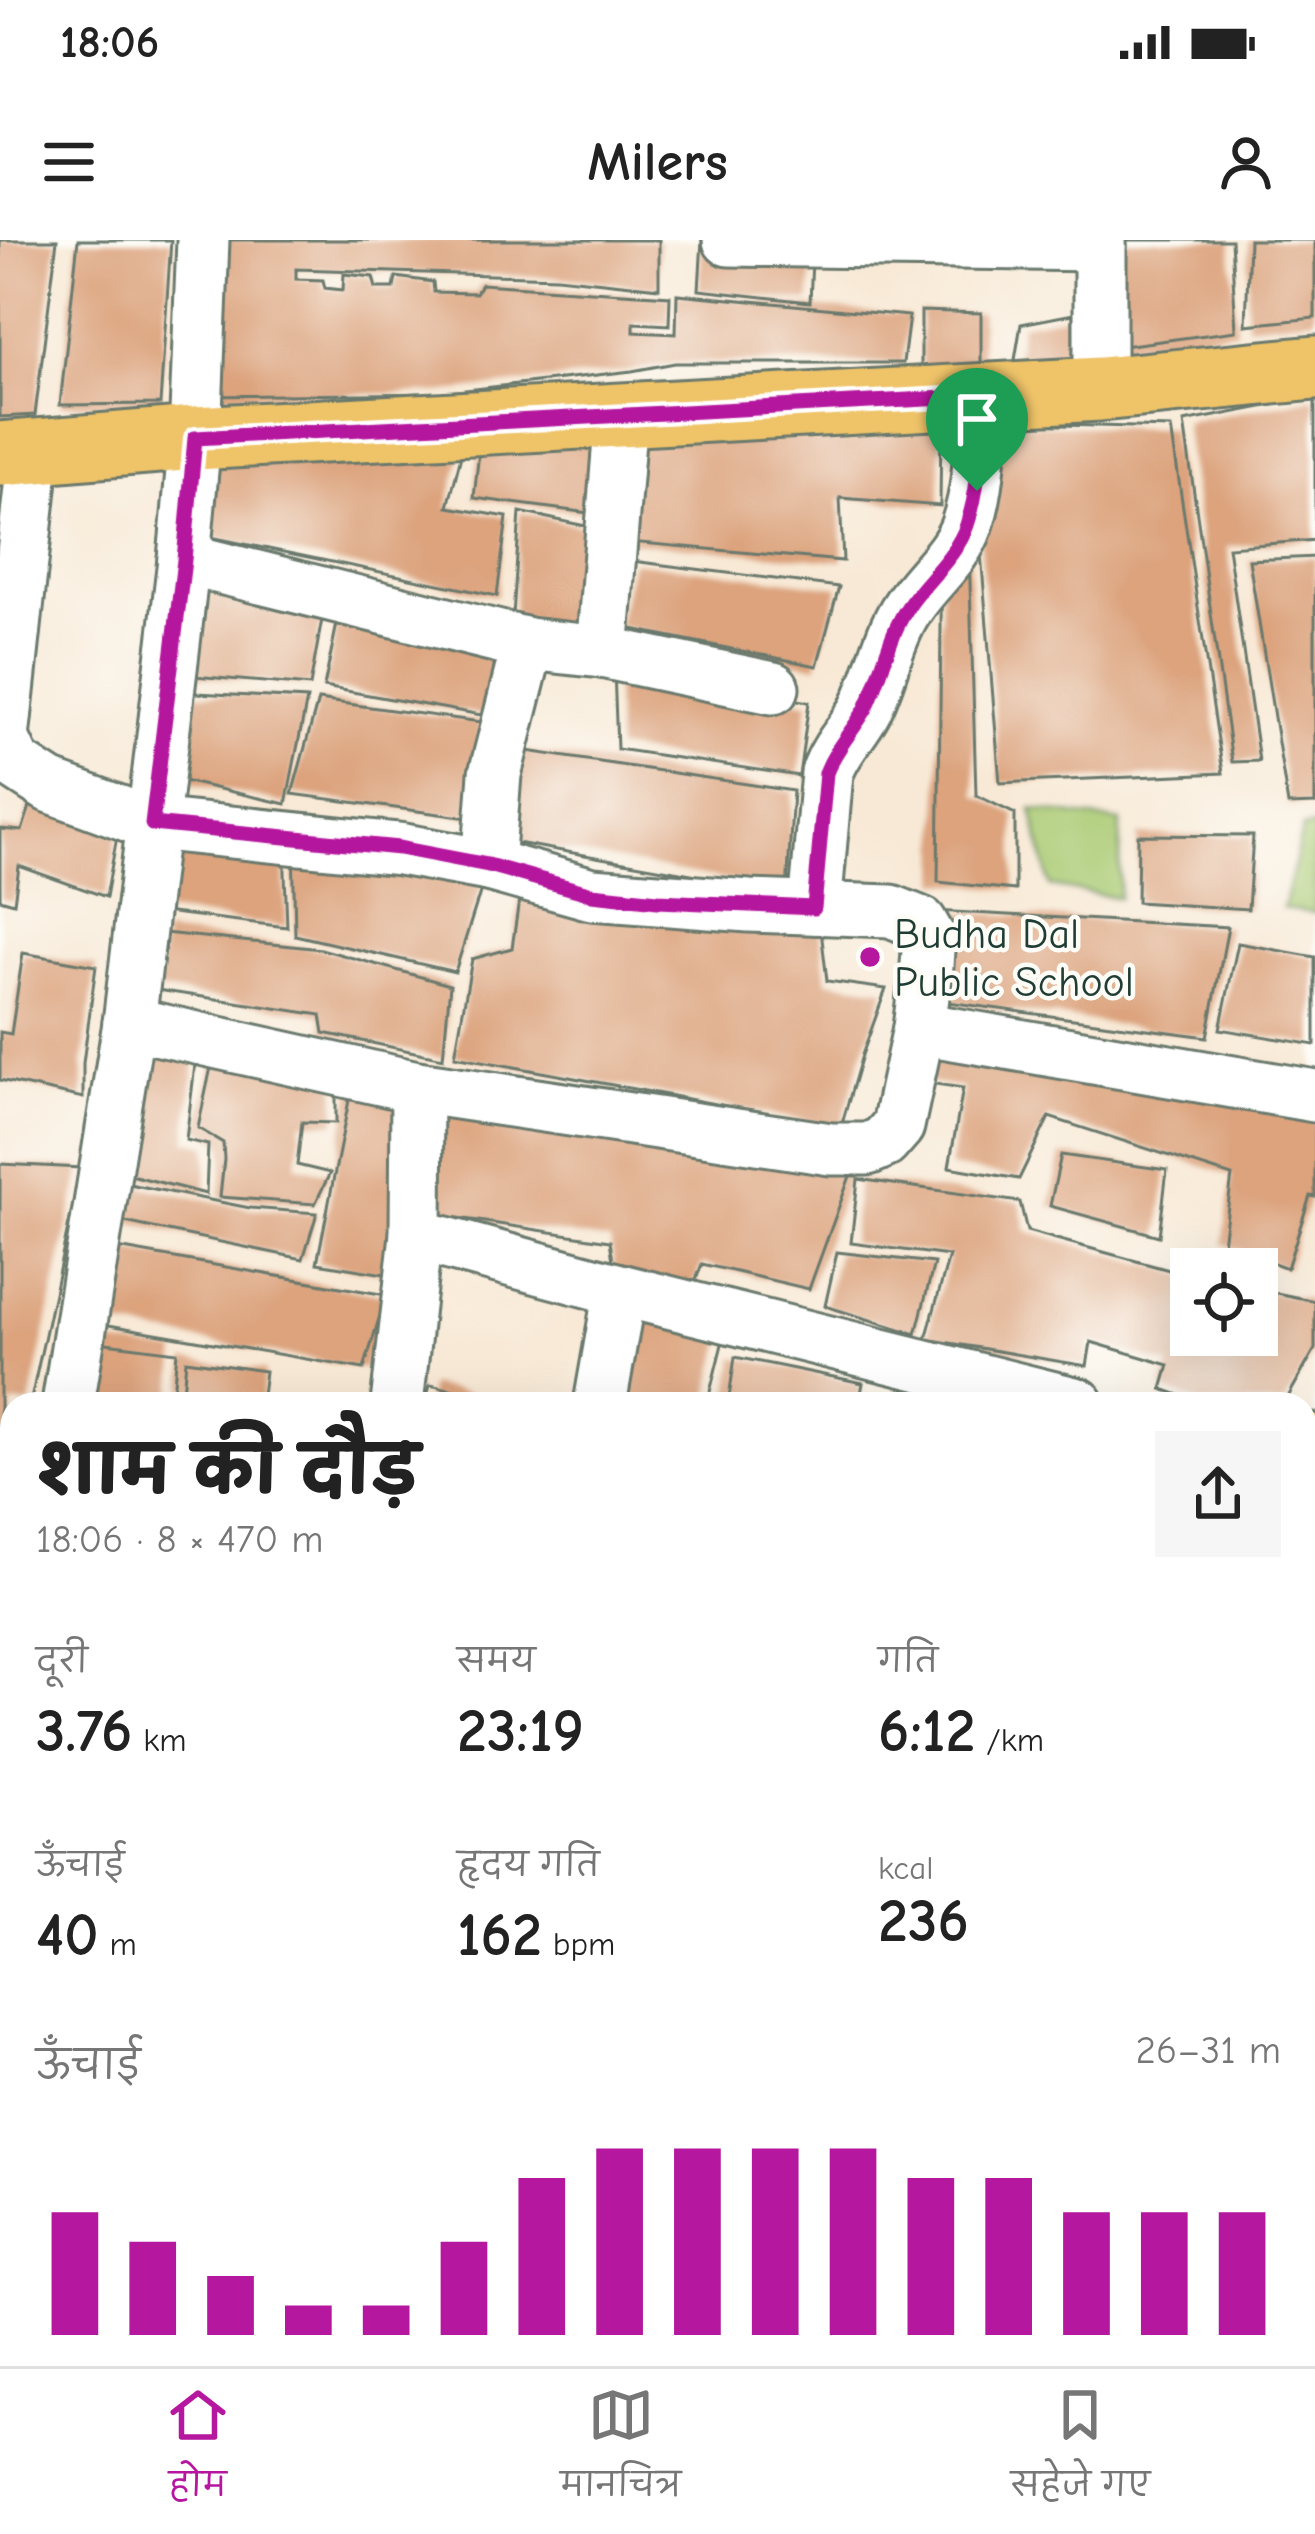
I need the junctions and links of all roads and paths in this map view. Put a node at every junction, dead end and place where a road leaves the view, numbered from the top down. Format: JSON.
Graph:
{"nodes":[{"id":1,"x":202,"y":240,"type":"edge"},
{"id":2,"x":729,"y":240,"type":"edge"},
{"id":3,"x":1100,"y":243,"type":"edge"},
{"id":4,"x":1315,"y":368,"type":"edge"},
{"id":5,"x":1100,"y":389,"type":"junction"},
{"id":6,"x":983,"y":396,"type":"junction"},
{"id":7,"x":621,"y":416,"type":"junction"},
{"id":8,"x":195,"y":438,"type":"junction"},
{"id":9,"x":17,"y":452,"type":"edge"},
{"id":10,"x":184,"y":560,"type":"junction"},
{"id":11,"x":528,"y":644,"type":"junction"},
{"id":12,"x":602,"y":652,"type":"junction"},
{"id":13,"x":773,"y":688,"type":"dead end"},
{"id":14,"x":152,"y":824,"type":"junction"},
{"id":15,"x":488,"y":865,"type":"junction"},
{"id":16,"x":814,"y":908,"type":"junction"},
{"id":17,"x":129,"y":1023,"type":"junction"},
{"id":18,"x":919,"y":1028,"type":"junction"},
{"id":19,"x":417,"y":1087,"type":"junction"},
{"id":20,"x":1315,"y":1096,"type":"edge"},
{"id":21,"x":416,"y":1235,"type":"junction"},
{"id":22,"x":620,"y":1290,"type":"junction"},
{"id":23,"x":70,"y":1392,"type":"edge"},
{"id":24,"x":398,"y":1392,"type":"edge"},
{"id":25,"x":602,"y":1392,"type":"edge"},
{"id":26,"x":1030,"y":1392,"type":"edge"}],
"edges":[{"from":1,"to":8,"type":"street"},
{"from":2,"to":3,"type":"street"},
{"from":3,"to":5,"type":"street"},
{"from":4,"to":5,"type":"main road"},
{"from":5,"to":6,"type":"main road"},
{"from":6,"to":7,"type":"main road"},
{"from":6,"to":16,"type":"street"},
{"from":7,"to":8,"type":"main road"},
{"from":7,"to":12,"type":"street"},
{"from":8,"to":9,"type":"main road"},
{"from":8,"to":10,"type":"street"},
{"from":9,"to":14,"type":"street"},
{"from":10,"to":11,"type":"street"},
{"from":10,"to":14,"type":"street"},
{"from":11,"to":12,"type":"street"},
{"from":11,"to":15,"type":"street"},
{"from":12,"to":13,"type":"street"},
{"from":14,"to":15,"type":"street"},
{"from":14,"to":17,"type":"street"},
{"from":15,"to":16,"type":"street"},
{"from":16,"to":18,"type":"street"},
{"from":17,"to":19,"type":"street"},
{"from":17,"to":23,"type":"street"},
{"from":18,"to":19,"type":"street"},
{"from":18,"to":20,"type":"street"},
{"from":19,"to":21,"type":"street"},
{"from":21,"to":22,"type":"street"},
{"from":21,"to":24,"type":"street"},
{"from":22,"to":25,"type":"street"},
{"from":22,"to":26,"type":"street"}]}
